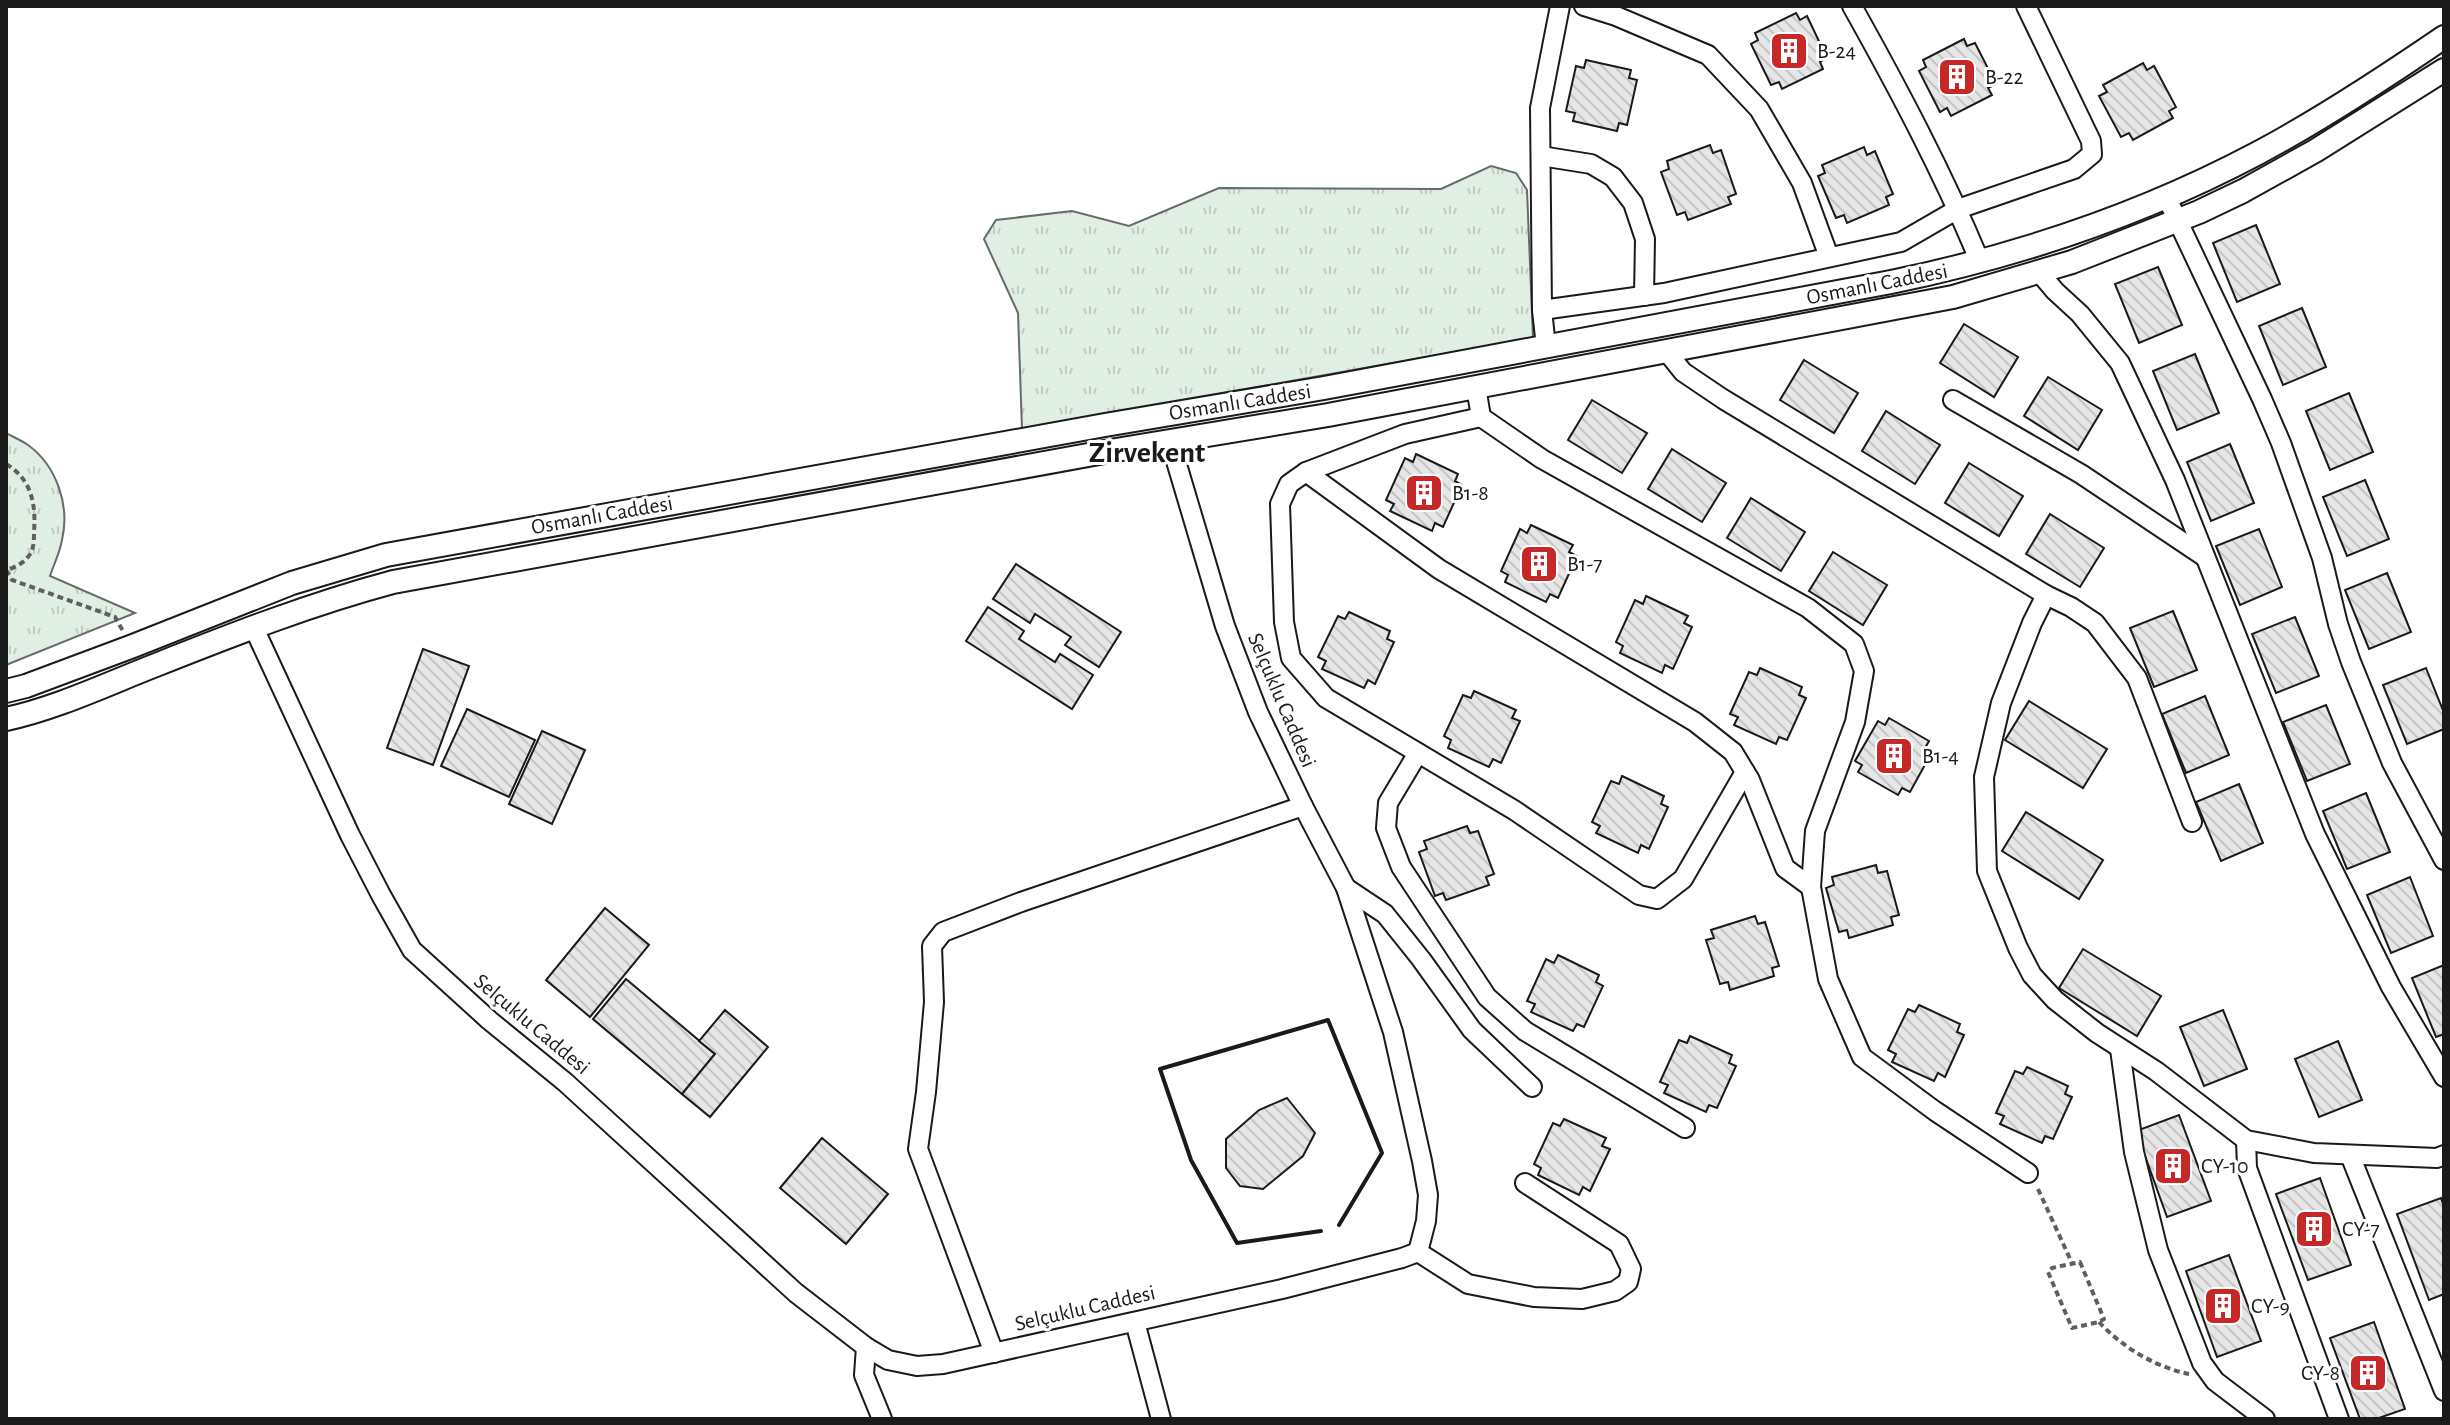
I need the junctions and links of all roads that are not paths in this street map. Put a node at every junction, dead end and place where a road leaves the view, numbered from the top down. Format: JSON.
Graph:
{"nodes":[{"id":1,"x":1560,"y":6,"type":"edge"},
{"id":2,"x":1584,"y":6,"type":"edge"},
{"id":3,"x":1852,"y":6,"type":"edge"},
{"id":4,"x":2026,"y":6,"type":"edge"},
{"id":5,"x":2444,"y":37,"type":"edge"},
{"id":6,"x":2444,"y":70,"type":"edge"},
{"id":7,"x":1541,"y":156,"type":"junction"},
{"id":8,"x":2166,"y":196,"type":"junction"},
{"id":9,"x":1958,"y":209,"type":"junction"},
{"id":10,"x":2177,"y":221,"type":"junction"},
{"id":11,"x":1829,"y":257,"type":"junction"},
{"id":12,"x":1980,"y":262,"type":"junction"},
{"id":13,"x":2039,"y":272,"type":"junction"},
{"id":14,"x":1644,"y":296,"type":"junction"},
{"id":15,"x":1542,"y":310,"type":"junction"},
{"id":16,"x":1546,"y":347,"type":"junction"},
{"id":17,"x":1667,"y":352,"type":"junction"},
{"id":18,"x":1471,"y":361,"type":"junction"},
{"id":19,"x":1476,"y":387,"type":"junction"},
{"id":20,"x":1953,"y":400,"type":"dead end"},
{"id":21,"x":1163,"y":415,"type":"junction"},
{"id":22,"x":1481,"y":417,"type":"junction"},
{"id":23,"x":1170,"y":441,"type":"junction"},
{"id":24,"x":1306,"y":472,"type":"junction"},
{"id":25,"x":2205,"y":557,"type":"junction"},
{"id":26,"x":2046,"y":595,"type":"junction"},
{"id":27,"x":242,"y":603,"type":"junction"},
{"id":28,"x":253,"y":626,"type":"junction"},
{"id":29,"x":6,"y":691,"type":"edge"},
{"id":30,"x":6,"y":719,"type":"edge"},
{"id":31,"x":1418,"y":753,"type":"junction"},
{"id":32,"x":1745,"y":772,"type":"junction"},
{"id":33,"x":1303,"y":806,"type":"junction"},
{"id":34,"x":2192,"y":822,"type":"dead end"},
{"id":35,"x":2444,"y":860,"type":"edge"},
{"id":36,"x":1811,"y":887,"type":"junction"},
{"id":37,"x":1346,"y":888,"type":"junction"},
{"id":38,"x":2120,"y":1049,"type":"junction"},
{"id":39,"x":2444,"y":1077,"type":"edge"},
{"id":40,"x":1532,"y":1087,"type":"dead end"},
{"id":41,"x":1685,"y":1128,"type":"dead end"},
{"id":42,"x":2246,"y":1140,"type":"junction"},
{"id":43,"x":2350,"y":1155,"type":"junction"},
{"id":44,"x":2444,"y":1155,"type":"edge"},
{"id":45,"x":2028,"y":1173,"type":"road end"},
{"id":46,"x":1525,"y":1183,"type":"dead end"},
{"id":47,"x":1418,"y":1252,"type":"junction"},
{"id":48,"x":1135,"y":1322,"type":"junction"},
{"id":49,"x":866,"y":1347,"type":"junction"},
{"id":50,"x":994,"y":1353,"type":"junction"},
{"id":51,"x":2444,"y":1391,"type":"edge"},
{"id":52,"x":882,"y":1419,"type":"edge"},
{"id":53,"x":1161,"y":1419,"type":"edge"},
{"id":54,"x":2265,"y":1419,"type":"edge"},
{"id":55,"x":2339,"y":1419,"type":"edge"}],
"edges":[{"from":1,"to":7,"type":"street"},
{"from":2,"to":11,"type":"street"},
{"from":3,"to":9,"type":"street"},
{"from":4,"to":9,"type":"street"},
{"from":5,"to":8,"type":"street","name":"Osmanlı Caddesi"},
{"from":6,"to":10,"type":"street","name":"Osmanlı Caddesi"},
{"from":7,"to":14,"type":"street"},
{"from":7,"to":15,"type":"street"},
{"from":8,"to":10,"type":"street"},
{"from":8,"to":12,"type":"street","name":"Osmanlı Caddesi"},
{"from":9,"to":11,"type":"street"},
{"from":9,"to":12,"type":"street"},
{"from":10,"to":13,"type":"street","name":"Osmanlı Caddesi"},
{"from":10,"to":35,"type":"street"},
{"from":11,"to":14,"type":"street"},
{"from":12,"to":16,"type":"street","name":"Osmanlı Caddesi"},
{"from":13,"to":17,"type":"street","name":"Osmanlı Caddesi"},
{"from":13,"to":25,"type":"street"},
{"from":14,"to":15,"type":"street"},
{"from":15,"to":16,"type":"street"},
{"from":16,"to":18,"type":"street","name":"Osmanlı Caddesi"},
{"from":17,"to":19,"type":"street","name":"Osmanlı Caddesi"},
{"from":17,"to":26,"type":"street"},
{"from":18,"to":19,"type":"street"},
{"from":18,"to":21,"type":"street","name":"Osmanlı Caddesi"},
{"from":19,"to":22,"type":"street"},
{"from":19,"to":23,"type":"street","name":"Osmanlı Caddesi"},
{"from":20,"to":25,"type":"street"},
{"from":21,"to":23,"type":"street"},
{"from":21,"to":27,"type":"street","name":"Osmanlı Caddesi"},
{"from":22,"to":24,"type":"street"},
{"from":22,"to":36,"type":"street"},
{"from":23,"to":28,"type":"street","name":"Osmanlı Caddesi"},
{"from":23,"to":33,"type":"street","name":"Selçuklu Caddesi"},
{"from":24,"to":31,"type":"street"},
{"from":24,"to":32,"type":"street"},
{"from":25,"to":39,"type":"street"},
{"from":26,"to":34,"type":"street"},
{"from":26,"to":38,"type":"street"},
{"from":27,"to":28,"type":"street"},
{"from":27,"to":29,"type":"street","name":"Osmanlı Caddesi"},
{"from":28,"to":30,"type":"street","name":"Osmanlı Caddesi"},
{"from":28,"to":49,"type":"street","name":"Selçuklu Caddesi"},
{"from":31,"to":32,"type":"street"},
{"from":31,"to":41,"type":"street"},
{"from":32,"to":36,"type":"street"},
{"from":33,"to":37,"type":"street","name":"Selçuklu Caddesi"},
{"from":33,"to":50,"type":"street"},
{"from":36,"to":45,"type":"street"},
{"from":37,"to":40,"type":"street"},
{"from":37,"to":47,"type":"street","name":"Selçuklu Caddesi"},
{"from":38,"to":42,"type":"street"},
{"from":38,"to":54,"type":"street"},
{"from":42,"to":43,"type":"street"},
{"from":42,"to":55,"type":"street"},
{"from":43,"to":44,"type":"street"},
{"from":43,"to":51,"type":"street"},
{"from":46,"to":47,"type":"street"},
{"from":47,"to":48,"type":"street","name":"Selçuklu Caddesi"},
{"from":48,"to":50,"type":"street","name":"Selçuklu Caddesi"},
{"from":48,"to":53,"type":"street"},
{"from":49,"to":50,"type":"street","name":"Selçuklu Caddesi"},
{"from":49,"to":52,"type":"street"}]}
